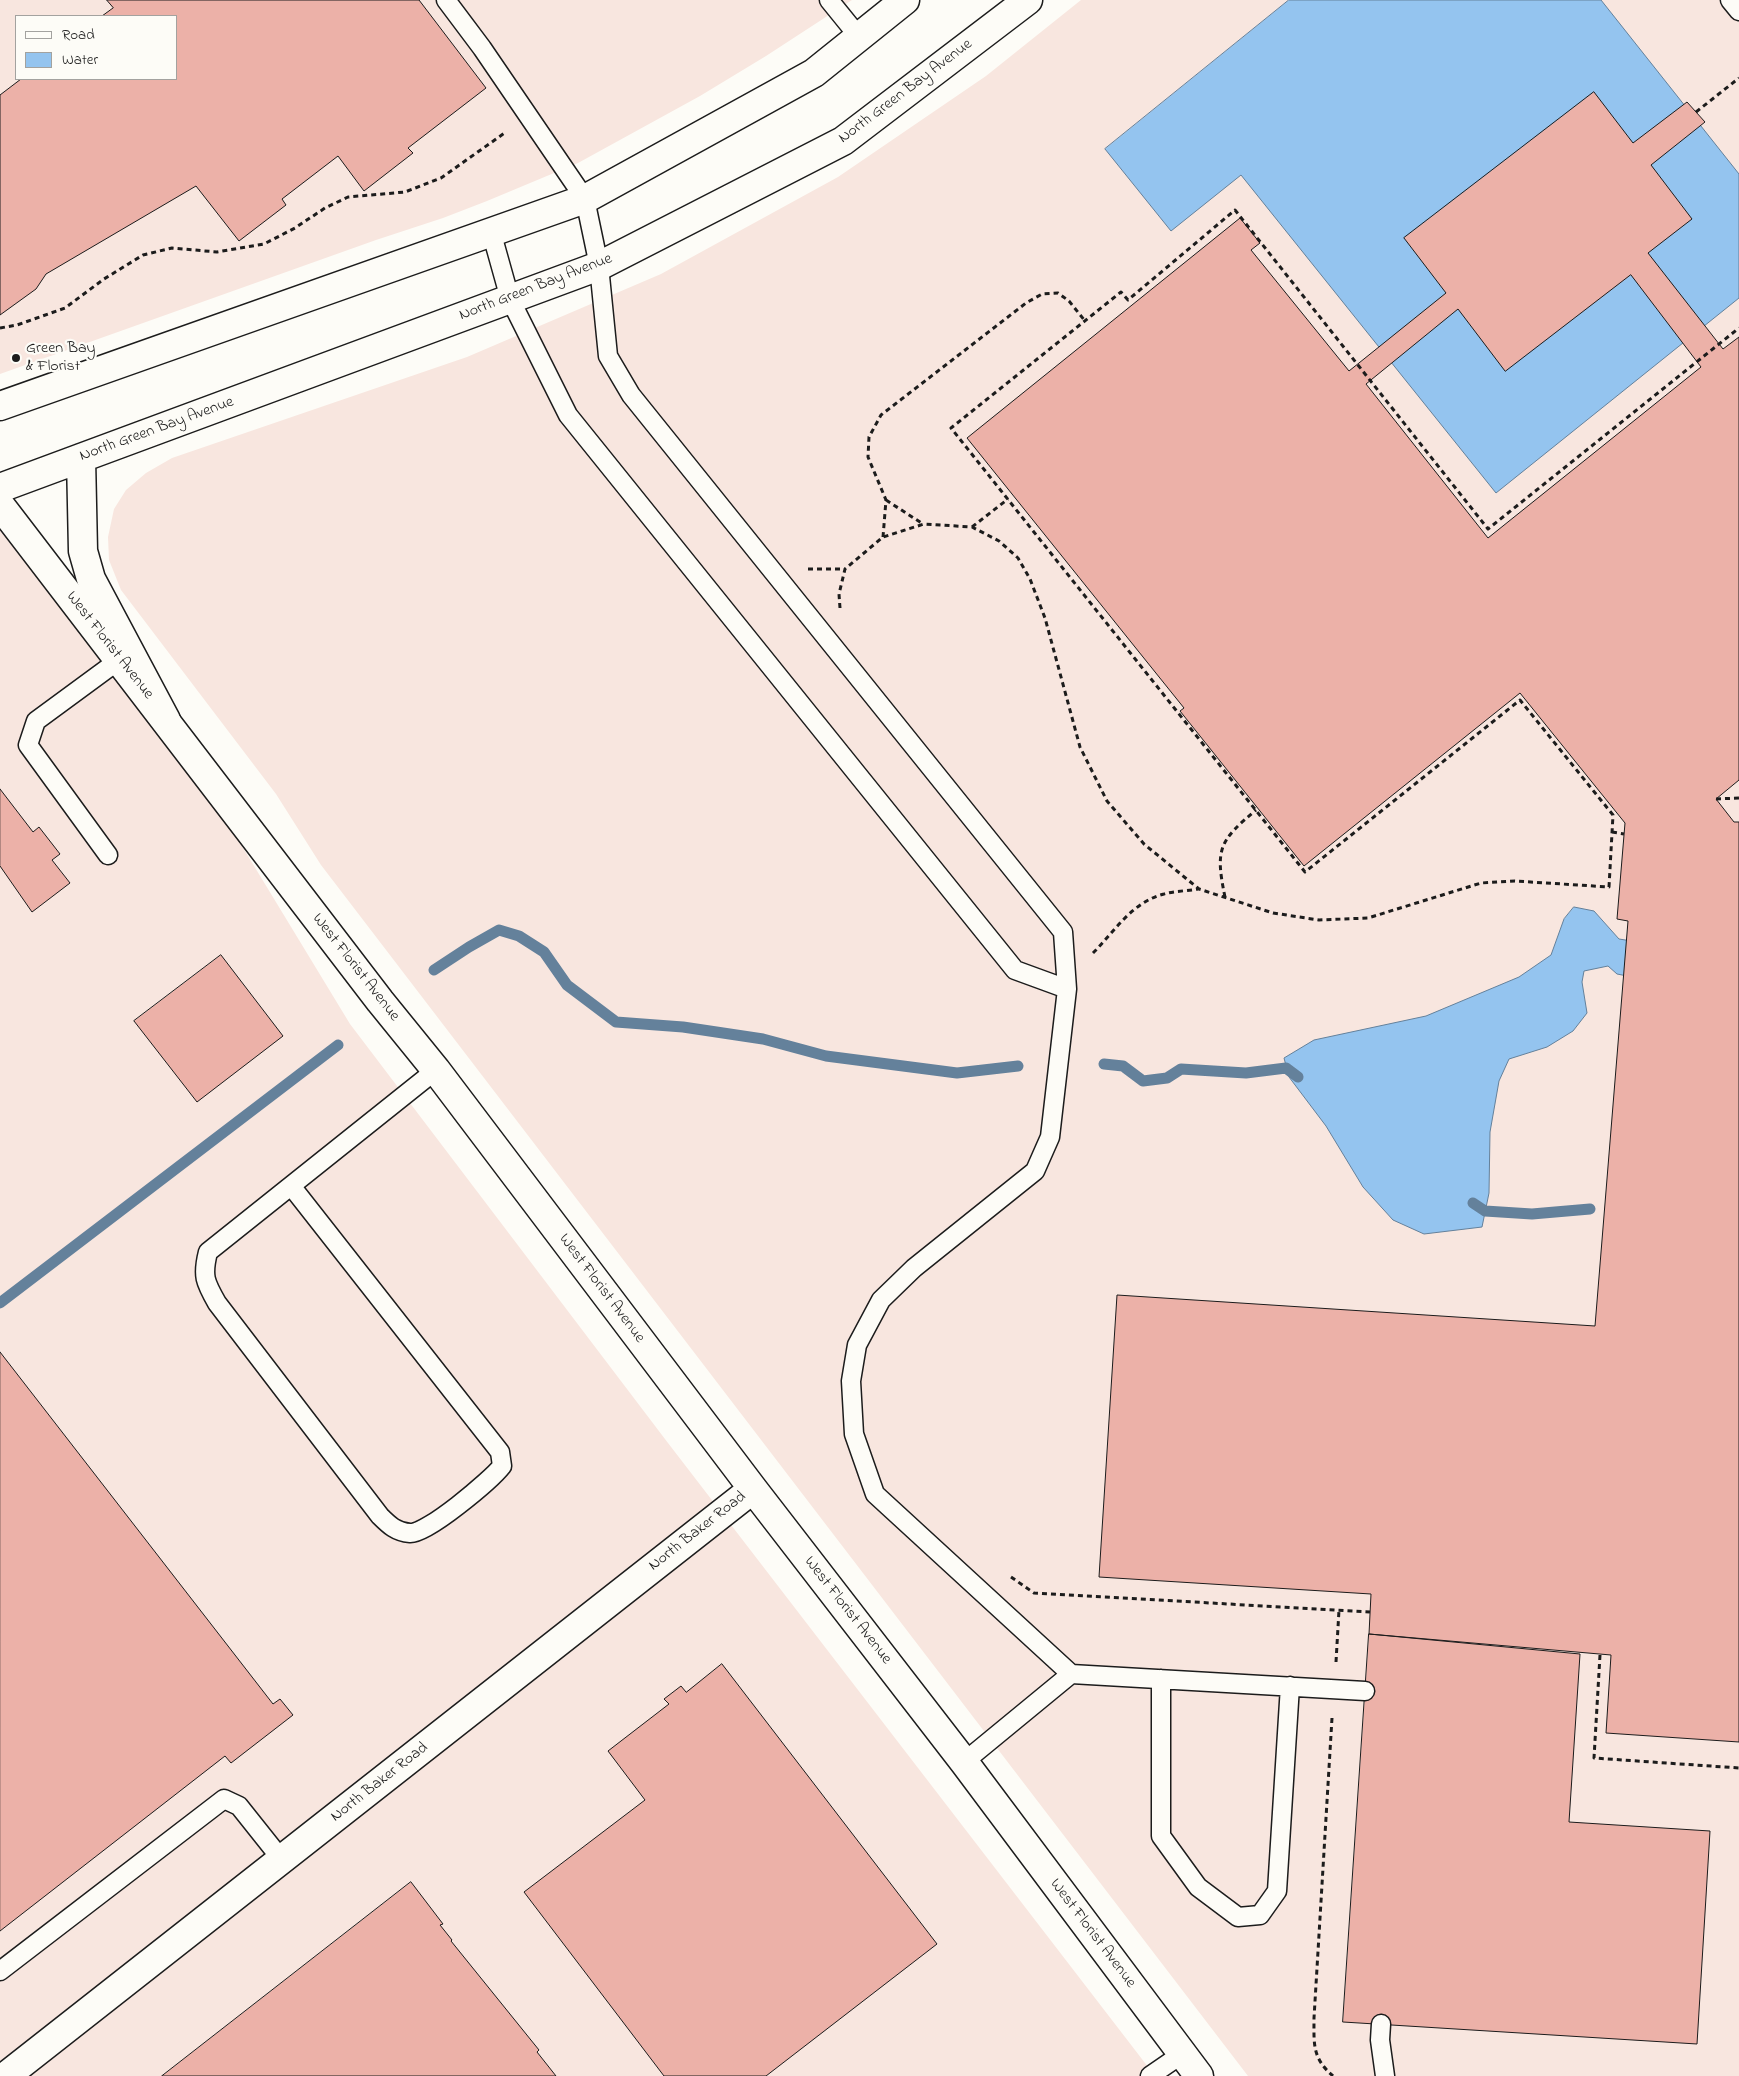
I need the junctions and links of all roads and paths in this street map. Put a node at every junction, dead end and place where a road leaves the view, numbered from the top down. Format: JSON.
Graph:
{"nodes":[{"id":1,"x":446,"y":0,"type":"edge"},
{"id":2,"x":829,"y":0,"type":"edge"},
{"id":3,"x":905,"y":0,"type":"edge"},
{"id":4,"x":1028,"y":0,"type":"edge"},
{"id":5,"x":1730,"y":0,"type":"edge"},
{"id":6,"x":1739,"y":11,"type":"edge"},
{"id":7,"x":858,"y":37,"type":"junction"},
{"id":8,"x":1739,"y":78,"type":"edge"},
{"id":9,"x":1696,"y":112,"type":"dead end"},
{"id":10,"x":531,"y":120,"type":"junction"},
{"id":11,"x":585,"y":199,"type":"junction"},
{"id":12,"x":491,"y":231,"type":"junction"},
{"id":13,"x":600,"y":266,"type":"junction"},
{"id":14,"x":510,"y":299,"type":"junction"},
{"id":15,"x":1085,"y":321,"type":"junction"},
{"id":16,"x":0,"y":328,"type":"edge"},
{"id":17,"x":1739,"y":328,"type":"edge"},
{"id":18,"x":0,"y":406,"type":"edge"},
{"id":19,"x":81,"y":458,"type":"junction"},
{"id":20,"x":0,"y":488,"type":"edge"},
{"id":21,"x":1008,"y":499,"type":"junction"},
{"id":22,"x":886,"y":500,"type":"junction"},
{"id":23,"x":0,"y":505,"type":"edge"},
{"id":24,"x":924,"y":524,"type":"junction"},
{"id":25,"x":972,"y":527,"type":"junction"},
{"id":26,"x":883,"y":538,"type":"junction"},
{"id":27,"x":804,"y":568,"type":"dead end"},
{"id":28,"x":845,"y":569,"type":"junction"},
{"id":29,"x":840,"y":610,"type":"dead end"},
{"id":30,"x":119,"y":660,"type":"junction"},
{"id":31,"x":166,"y":720,"type":"junction"},
{"id":32,"x":1716,"y":798,"type":"dead end"},
{"id":33,"x":1739,"y":798,"type":"edge"},
{"id":34,"x":1256,"y":810,"type":"junction"},
{"id":35,"x":1612,"y":832,"type":"junction"},
{"id":36,"x":1624,"y":834,"type":"dead end"},
{"id":37,"x":108,"y":856,"type":"dead end"},
{"id":38,"x":1199,"y":889,"type":"junction"},
{"id":39,"x":1225,"y":898,"type":"junction"},
{"id":40,"x":1090,"y":946,"type":"dead end"},
{"id":41,"x":1067,"y":989,"type":"junction"},
{"id":42,"x":436,"y":1070,"type":"junction"},
{"id":43,"x":292,"y":1187,"type":"junction"},
{"id":44,"x":753,"y":1489,"type":"junction"},
{"id":45,"x":1008,"y":1576,"type":"dead end"},
{"id":46,"x":1339,"y":1610,"type":"junction"},
{"id":47,"x":1370,"y":1612,"type":"dead end"},
{"id":48,"x":1600,"y":1654,"type":"dead end"},
{"id":49,"x":1072,"y":1674,"type":"junction"},
{"id":50,"x":1161,"y":1679,"type":"junction"},
{"id":51,"x":1290,"y":1686,"type":"junction"},
{"id":52,"x":1334,"y":1689,"type":"junction"},
{"id":53,"x":1365,"y":1691,"type":"dead end"},
{"id":54,"x":964,"y":1762,"type":"junction"},
{"id":55,"x":1739,"y":1768,"type":"edge"},
{"id":56,"x":282,"y":1860,"type":"junction"},
{"id":57,"x":0,"y":1971,"type":"edge"},
{"id":58,"x":1381,"y":2024,"type":"dead end"},
{"id":59,"x":1182,"y":2054,"type":"junction"},
{"id":60,"x":6,"y":2076,"type":"edge"},
{"id":61,"x":1150,"y":2076,"type":"edge"},
{"id":62,"x":1199,"y":2076,"type":"edge"},
{"id":63,"x":1333,"y":2076,"type":"edge"},
{"id":64,"x":1385,"y":2076,"type":"edge"}],
"edges":[{"from":1,"to":10,"type":"lane"},
{"from":2,"to":7,"type":"lane"},
{"from":3,"to":7,"type":"street"},
{"from":4,"to":13,"type":"street","name":"North Green Bay Avenue"},
{"from":5,"to":6,"type":"lane"},
{"from":7,"to":11,"type":"street"},
{"from":8,"to":9,"type":"path"},
{"from":10,"to":11,"type":"lane"},
{"from":10,"to":16,"type":"path"},
{"from":11,"to":12,"type":"street"},
{"from":11,"to":13,"type":"lane"},
{"from":12,"to":14,"type":"lane"},
{"from":12,"to":18,"type":"street"},
{"from":13,"to":14,"type":"street","name":"North Green Bay Avenue"},
{"from":13,"to":41,"type":"lane"},
{"from":14,"to":19,"type":"street","name":"North Green Bay Avenue"},
{"from":14,"to":41,"type":"lane"},
{"from":15,"to":17,"type":"path"},
{"from":15,"to":21,"type":"path"},
{"from":15,"to":22,"type":"path"},
{"from":19,"to":20,"type":"street","name":"North Green Bay Avenue"},
{"from":19,"to":31,"type":"street"},
{"from":21,"to":25,"type":"path"},
{"from":21,"to":34,"type":"path"},
{"from":22,"to":24,"type":"path"},
{"from":22,"to":26,"type":"path"},
{"from":23,"to":30,"type":"street","name":"West Florist Avenue"},
{"from":24,"to":25,"type":"path"},
{"from":24,"to":26,"type":"path"},
{"from":25,"to":38,"type":"path"},
{"from":26,"to":28,"type":"path"},
{"from":27,"to":28,"type":"path"},
{"from":28,"to":29,"type":"path"},
{"from":30,"to":31,"type":"street","name":"West Florist Avenue"},
{"from":30,"to":37,"type":"lane"},
{"from":31,"to":42,"type":"street","name":"West Florist Avenue"},
{"from":32,"to":33,"type":"path"},
{"from":34,"to":35,"type":"path"},
{"from":34,"to":39,"type":"path"},
{"from":35,"to":36,"type":"path"},
{"from":35,"to":39,"type":"path"},
{"from":38,"to":39,"type":"path"},
{"from":38,"to":40,"type":"path"},
{"from":41,"to":49,"type":"lane"},
{"from":42,"to":43,"type":"lane"},
{"from":42,"to":44,"type":"street","name":"West Florist Avenue"},
{"from":43,"to":43,"type":"lane"},
{"from":44,"to":54,"type":"street","name":"West Florist Avenue"},
{"from":44,"to":56,"type":"street","name":"North Baker Road"},
{"from":45,"to":46,"type":"path"},
{"from":46,"to":47,"type":"path"},
{"from":46,"to":52,"type":"path"},
{"from":48,"to":55,"type":"path"},
{"from":49,"to":50,"type":"lane"},
{"from":49,"to":54,"type":"lane"},
{"from":50,"to":51,"type":"lane"},
{"from":50,"to":51,"type":"lane"},
{"from":51,"to":52,"type":"lane"},
{"from":52,"to":53,"type":"lane"},
{"from":52,"to":63,"type":"path"},
{"from":54,"to":59,"type":"street","name":"West Florist Avenue"},
{"from":56,"to":57,"type":"lane"},
{"from":56,"to":60,"type":"street","name":"North Baker Road"},
{"from":58,"to":64,"type":"lane"},
{"from":59,"to":61,"type":"lane"},
{"from":59,"to":62,"type":"street","name":"West Florist Avenue"}]}
